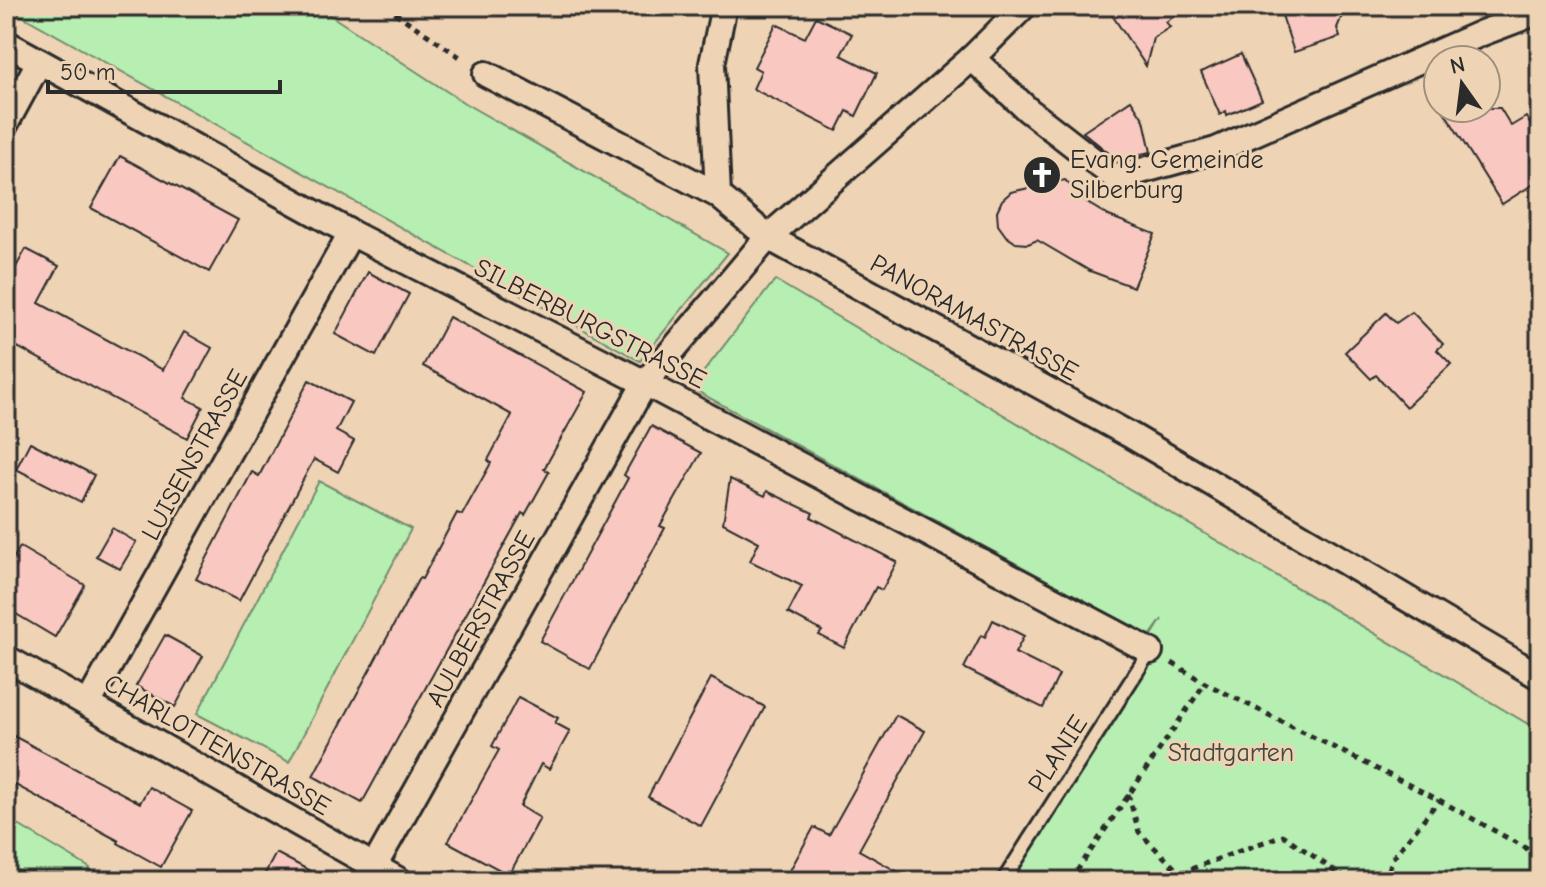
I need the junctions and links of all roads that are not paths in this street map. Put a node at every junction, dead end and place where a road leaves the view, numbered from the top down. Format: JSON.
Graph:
{"nodes":[{"id":1,"x":724,"y":6,"type":"edge"},
{"id":2,"x":1024,"y":6,"type":"edge"},
{"id":3,"x":1540,"y":11,"type":"edge"},
{"id":4,"x":6,"y":43,"type":"edge"},
{"id":5,"x":972,"y":58,"type":"junction"},
{"id":6,"x":39,"y":62,"type":"junction"},
{"id":7,"x":486,"y":74,"type":"road end"},
{"id":8,"x":6,"y":123,"type":"edge"},
{"id":9,"x":718,"y":195,"type":"junction"},
{"id":10,"x":351,"y":233,"type":"junction"},
{"id":11,"x":768,"y":237,"type":"junction"},
{"id":12,"x":645,"y":383,"type":"junction"},
{"id":13,"x":1150,"y":651,"type":"joint"},
{"id":14,"x":6,"y":658,"type":"edge"},
{"id":15,"x":1540,"y":677,"type":"edge"},
{"id":16,"x":88,"y":704,"type":"junction"},
{"id":17,"x":370,"y":874,"type":"edge"},
{"id":18,"x":400,"y":881,"type":"edge"},
{"id":19,"x":1003,"y":881,"type":"edge"}],
"edges":[{"from":1,"to":9,"type":"street"},
{"from":2,"to":5,"type":"street","name":"AULBERSTRASSE"},
{"from":3,"to":5,"type":"street"},
{"from":4,"to":6,"type":"street","name":"SILBERBURGSTRASSE"},
{"from":5,"to":11,"type":"street","name":"AULBERSTRASSE"},
{"from":6,"to":8,"type":"street"},
{"from":6,"to":10,"type":"street","name":"SILBERBURGSTRASSE"},
{"from":7,"to":9,"type":"street","name":"PANORAMASTRASSE"},
{"from":9,"to":11,"type":"street","name":"PANORAMASTRASSE"},
{"from":10,"to":12,"type":"street","name":"SILBERBURGSTRASSE"},
{"from":10,"to":16,"type":"street","name":"LUISENSTRASSE"},
{"from":11,"to":12,"type":"street","name":"AULBERSTRASSE"},
{"from":11,"to":15,"type":"street","name":"PANORAMASTRASSE"},
{"from":12,"to":13,"type":"street","name":"SILBERBURGSTRASSE"},
{"from":12,"to":17,"type":"street","name":"AULBERSTRASSE"},
{"from":13,"to":19,"type":"lane","name":"PLANIE"},
{"from":14,"to":16,"type":"street","name":"CHARLOTTENSTRASSE"},
{"from":16,"to":17,"type":"street","name":"CHARLOTTENSTRASSE"},
{"from":17,"to":18,"type":"street","name":"CHARLOTTENSTRASSE"}]}
